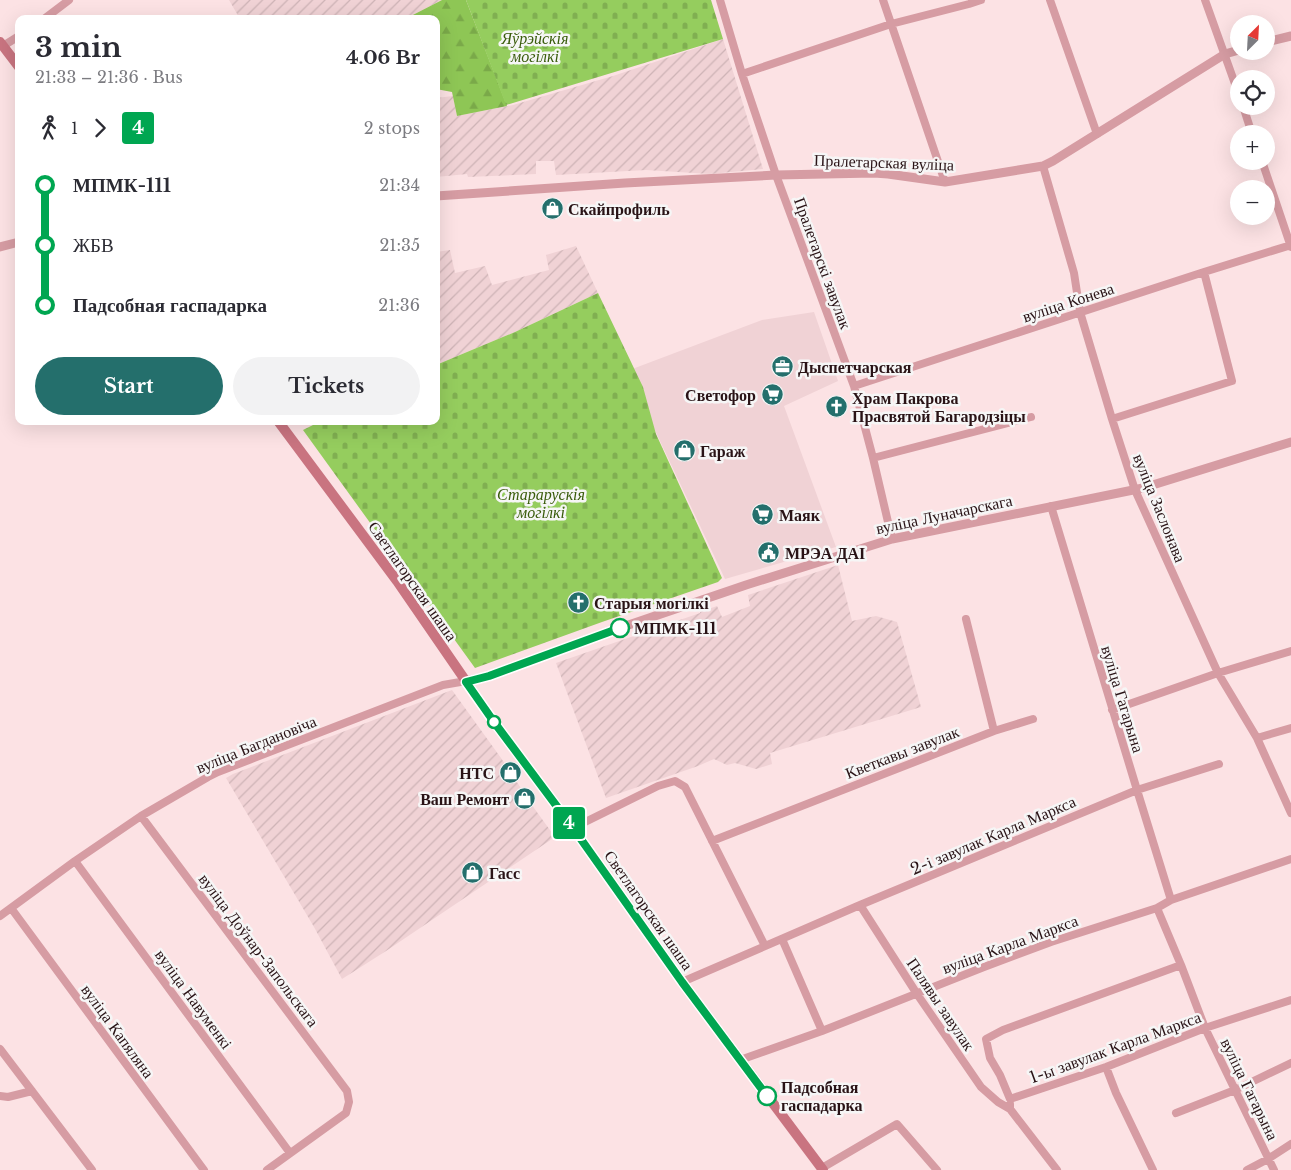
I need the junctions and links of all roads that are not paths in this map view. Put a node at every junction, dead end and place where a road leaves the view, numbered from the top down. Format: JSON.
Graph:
{"nodes":[{"id":1,"x":69,"y":0,"type":"edge"},
{"id":2,"x":720,"y":0,"type":"edge"},
{"id":3,"x":883,"y":0,"type":"edge"},
{"id":4,"x":981,"y":0,"type":"edge"},
{"id":5,"x":1050,"y":0,"type":"edge"},
{"id":6,"x":1205,"y":0,"type":"edge"},
{"id":7,"x":968,"y":2,"type":"edge"},
{"id":8,"x":49,"y":15,"type":"edge"},
{"id":9,"x":891,"y":24,"type":"junction"},
{"id":10,"x":1291,"y":36,"type":"edge"},
{"id":11,"x":15,"y":38,"type":"edge"},
{"id":12,"x":1275,"y":40,"type":"edge"},
{"id":13,"x":2,"y":44,"type":"edge"},
{"id":14,"x":1230,"y":53,"type":"edge"},
{"id":15,"x":1225,"y":54,"type":"junction"},
{"id":16,"x":15,"y":62,"type":"edge"},
{"id":17,"x":1230,"y":70,"type":"edge"},
{"id":18,"x":742,"y":74,"type":"junction"},
{"id":19,"x":1097,"y":134,"type":"junction"},
{"id":20,"x":1043,"y":166,"type":"junction"},
{"id":21,"x":1265,"y":170,"type":"edge"},
{"id":22,"x":776,"y":174,"type":"junction"},
{"id":23,"x":945,"y":182,"type":"junction"},
{"id":24,"x":440,"y":196,"type":"edge"},
{"id":25,"x":15,"y":243,"type":"edge"},
{"id":26,"x":1291,"y":246,"type":"edge"},
{"id":27,"x":0,"y":247,"type":"edge"},
{"id":28,"x":1204,"y":272,"type":"junction"},
{"id":29,"x":1080,"y":312,"type":"junction"},
{"id":30,"x":854,"y":386,"type":"junction"},
{"id":31,"x":1031,"y":417,"type":"dead end"},
{"id":32,"x":1112,"y":419,"type":"junction"},
{"id":33,"x":281,"y":425,"type":"edge"},
{"id":34,"x":1291,"y":442,"type":"edge"},
{"id":35,"x":873,"y":458,"type":"junction"},
{"id":36,"x":1135,"y":490,"type":"junction"},
{"id":37,"x":1051,"y":506,"type":"junction"},
{"id":38,"x":892,"y":539,"type":"junction"},
{"id":39,"x":966,"y":619,"type":"dead end"},
{"id":40,"x":1291,"y":651,"type":"edge"},
{"id":41,"x":1218,"y":673,"type":"junction"},
{"id":42,"x":466,"y":682,"type":"junction"},
{"id":43,"x":1112,"y":710,"type":"junction"},
{"id":44,"x":1033,"y":719,"type":"dead end"},
{"id":45,"x":1291,"y":728,"type":"edge"},
{"id":46,"x":994,"y":732,"type":"junction"},
{"id":47,"x":1257,"y":738,"type":"junction"},
{"id":48,"x":1218,"y":764,"type":"dead end"},
{"id":49,"x":1136,"y":790,"type":"junction"},
{"id":50,"x":1291,"y":813,"type":"edge"},
{"id":51,"x":141,"y":816,"type":"junction"},
{"id":52,"x":573,"y":828,"type":"junction"},
{"id":53,"x":712,"y":841,"type":"junction"},
{"id":54,"x":1291,"y":858,"type":"edge"},
{"id":55,"x":75,"y":861,"type":"junction"},
{"id":56,"x":1171,"y":900,"type":"junction"},
{"id":57,"x":860,"y":905,"type":"junction"},
{"id":58,"x":11,"y":908,"type":"junction"},
{"id":59,"x":1157,"y":908,"type":"junction"},
{"id":60,"x":0,"y":916,"type":"edge"},
{"id":61,"x":782,"y":939,"type":"junction"},
{"id":62,"x":765,"y":946,"type":"junction"},
{"id":63,"x":1181,"y":965,"type":"junction"},
{"id":64,"x":682,"y":982,"type":"junction"},
{"id":65,"x":917,"y":994,"type":"junction"},
{"id":66,"x":1291,"y":1000,"type":"edge"},
{"id":67,"x":1205,"y":1028,"type":"junction"},
{"id":68,"x":822,"y":1031,"type":"junction"},
{"id":69,"x":0,"y":1049,"type":"edge"},
{"id":70,"x":740,"y":1060,"type":"junction"},
{"id":71,"x":1291,"y":1062,"type":"edge"},
{"id":72,"x":1106,"y":1067,"type":"junction"},
{"id":73,"x":1235,"y":1090,"type":"junction"},
{"id":74,"x":32,"y":1091,"type":"junction"},
{"id":75,"x":0,"y":1096,"type":"edge"},
{"id":76,"x":1010,"y":1099,"type":"junction"},
{"id":77,"x":1010,"y":1109,"type":"junction"},
{"id":78,"x":1176,"y":1113,"type":"dead end"},
{"id":79,"x":1291,"y":1144,"type":"edge"},
{"id":80,"x":290,"y":1153,"type":"junction"},
{"id":81,"x":1268,"y":1159,"type":"junction"},
{"id":82,"x":822,"y":1169,"type":"edge"},
{"id":83,"x":92,"y":1170,"type":"edge"},
{"id":84,"x":204,"y":1170,"type":"edge"},
{"id":85,"x":267,"y":1170,"type":"edge"},
{"id":86,"x":937,"y":1170,"type":"edge"},
{"id":87,"x":1057,"y":1170,"type":"edge"},
{"id":88,"x":1153,"y":1170,"type":"edge"},
{"id":89,"x":1247,"y":1170,"type":"edge"},
{"id":90,"x":1274,"y":1170,"type":"edge"}],
"edges":[{"from":1,"to":8,"type":"street"},
{"from":2,"to":18,"type":"street","name":"Пралетарскі завулак"},
{"from":3,"to":9,"type":"street"},
{"from":4,"to":7,"type":"street"},
{"from":5,"to":19,"type":"street"},
{"from":6,"to":15,"type":"street"},
{"from":7,"to":9,"type":"street"},
{"from":9,"to":18,"type":"street"},
{"from":9,"to":23,"type":"street"},
{"from":10,"to":12,"type":"street"},
{"from":11,"to":13,"type":"street"},
{"from":13,"to":16,"type":"main road"},
{"from":14,"to":15,"type":"street","name":"Пралетарская вуліца"},
{"from":15,"to":17,"type":"street"},
{"from":15,"to":19,"type":"street","name":"Пралетарская вуліца"},
{"from":18,"to":22,"type":"street","name":"Пралетарскі завулак"},
{"from":19,"to":20,"type":"street","name":"Пралетарская вуліца"},
{"from":20,"to":23,"type":"street","name":"Пралетарская вуліца"},
{"from":20,"to":29,"type":"street","name":"вуліца Заслонава"},
{"from":21,"to":26,"type":"street"},
{"from":22,"to":23,"type":"street","name":"Пралетарская вуліца"},
{"from":22,"to":24,"type":"street","name":"Пралетарская вуліца"},
{"from":22,"to":30,"type":"street","name":"Пралетарскі завулак"},
{"from":25,"to":27,"type":"street"},
{"from":26,"to":28,"type":"street","name":"вуліца Конева"},
{"from":28,"to":29,"type":"street","name":"вуліца Конева"},
{"from":28,"to":32,"type":"street"},
{"from":29,"to":30,"type":"street","name":"вуліца Конева"},
{"from":29,"to":32,"type":"street","name":"вуліца Заслонава"},
{"from":30,"to":35,"type":"street","name":"Пралетарскі завулак"},
{"from":31,"to":35,"type":"street"},
{"from":32,"to":36,"type":"street","name":"вуліца Заслонава"},
{"from":33,"to":42,"type":"main road","name":"Светлагорская шаша"},
{"from":34,"to":36,"type":"street","name":"вуліца Луначарскага"},
{"from":35,"to":38,"type":"street","name":"Пралетарскі завулак"},
{"from":36,"to":37,"type":"street","name":"вуліца Луначарскага"},
{"from":36,"to":41,"type":"street","name":"вуліца Заслонава"},
{"from":37,"to":38,"type":"street","name":"вуліца Луначарскага"},
{"from":37,"to":43,"type":"street","name":"вуліца Гагарына"},
{"from":38,"to":42,"type":"street","name":"вуліца Луначарскага"},
{"from":39,"to":46,"type":"street"},
{"from":40,"to":41,"type":"street"},
{"from":41,"to":43,"type":"street"},
{"from":41,"to":47,"type":"street","name":"вуліца Заслонава"},
{"from":42,"to":51,"type":"street","name":"вуліца Багдановіча"},
{"from":42,"to":52,"type":"main road","name":"Светлагорская шаша"},
{"from":43,"to":49,"type":"street","name":"вуліца Гагарына"},
{"from":44,"to":46,"type":"street","name":"Кветкавы завулак"},
{"from":45,"to":47,"type":"street"},
{"from":46,"to":53,"type":"street","name":"Кветкавы завулак"},
{"from":47,"to":50,"type":"street","name":"вуліца Заслонава"},
{"from":48,"to":49,"type":"street","name":"2-і завулак Карла Маркса"},
{"from":49,"to":56,"type":"street","name":"вуліца Гагарына"},
{"from":49,"to":57,"type":"street","name":"2-і завулак Карла Маркса"},
{"from":51,"to":55,"type":"street","name":"вуліца Багдановіча"},
{"from":51,"to":80,"type":"street","name":"вуліца Доўнар-Запольскага"},
{"from":52,"to":53,"type":"street"},
{"from":52,"to":64,"type":"main road","name":"Светлагорская шаша"},
{"from":53,"to":62,"type":"street"},
{"from":54,"to":56,"type":"street","name":"вуліца Карла Маркса"},
{"from":55,"to":58,"type":"street","name":"вуліца Багдановіча"},
{"from":55,"to":80,"type":"street","name":"вуліца Навуменкі"},
{"from":56,"to":59,"type":"street","name":"вуліца Карла Маркса"},
{"from":57,"to":61,"type":"street","name":"2-і завулак Карла Маркса"},
{"from":57,"to":65,"type":"street","name":"Палявы завулак"},
{"from":58,"to":60,"type":"street","name":"вуліца Багдановіча"},
{"from":58,"to":84,"type":"street","name":"вуліца Капяляна"},
{"from":59,"to":63,"type":"street","name":"вуліца Гагарына"},
{"from":59,"to":65,"type":"street","name":"вуліца Карла Маркса"},
{"from":61,"to":62,"type":"street","name":"2-і завулак Карла Маркса"},
{"from":61,"to":68,"type":"street"},
{"from":62,"to":64,"type":"street","name":"2-і завулак Карла Маркса"},
{"from":63,"to":67,"type":"street","name":"вуліца Гагарына"},
{"from":63,"to":76,"type":"street"},
{"from":64,"to":70,"type":"main road","name":"Светлагорская шаша"},
{"from":65,"to":68,"type":"street","name":"вуліца Карла Маркса"},
{"from":65,"to":77,"type":"street","name":"Палявы завулак"},
{"from":66,"to":67,"type":"street","name":"1-ы завулак Карла Маркса"},
{"from":67,"to":72,"type":"street","name":"1-ы завулак Карла Маркса"},
{"from":67,"to":73,"type":"street","name":"вуліца Гагарына"},
{"from":68,"to":70,"type":"street","name":"вуліца Карла Маркса"},
{"from":69,"to":74,"type":"street"},
{"from":70,"to":82,"type":"main road","name":"Светлагорская шаша"},
{"from":71,"to":73,"type":"street"},
{"from":72,"to":76,"type":"street","name":"1-ы завулак Карла Маркса"},
{"from":72,"to":88,"type":"street"},
{"from":73,"to":78,"type":"street"},
{"from":73,"to":81,"type":"street","name":"вуліца Гагарына"},
{"from":74,"to":75,"type":"street"},
{"from":74,"to":83,"type":"street"},
{"from":76,"to":77,"type":"street"},
{"from":77,"to":87,"type":"street","name":"Палявы завулак"},
{"from":79,"to":81,"type":"street"},
{"from":80,"to":85,"type":"street"},
{"from":81,"to":89,"type":"street"},
{"from":81,"to":90,"type":"street","name":"вуліца Гагарына"},
{"from":82,"to":86,"type":"street"}]}
